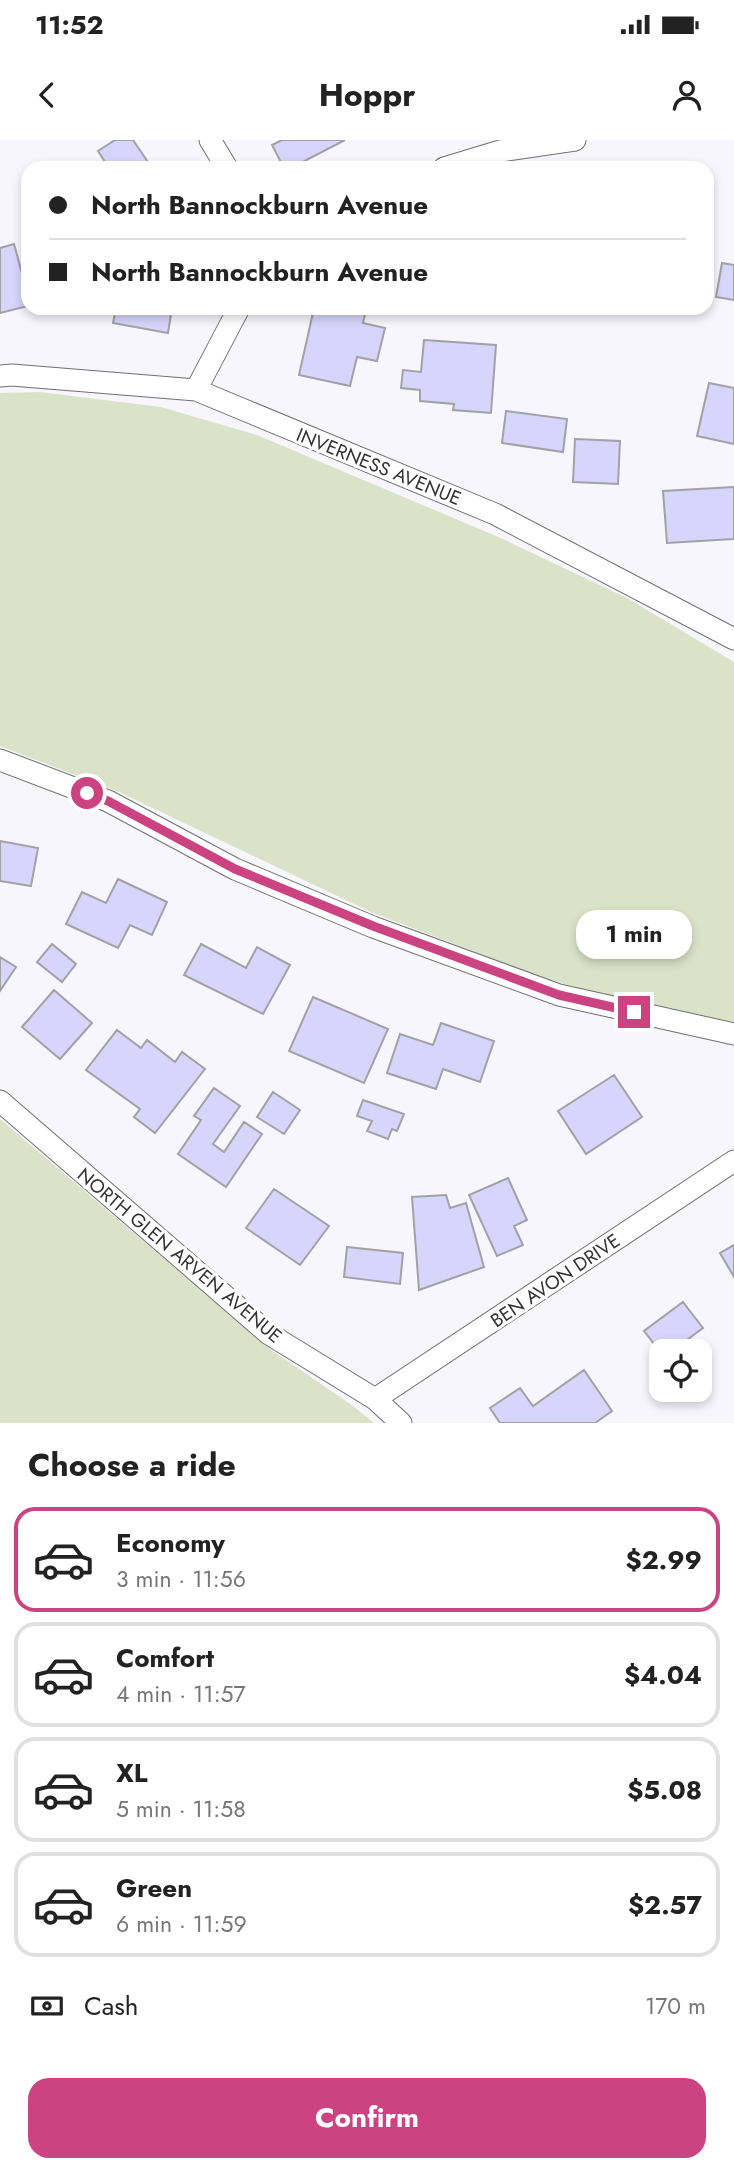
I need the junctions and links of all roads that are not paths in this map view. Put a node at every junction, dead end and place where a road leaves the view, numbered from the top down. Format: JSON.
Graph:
{"nodes":[{"id":1,"x":210,"y":140,"type":"edge"},
{"id":2,"x":575,"y":140,"type":"edge"},
{"id":3,"x":223,"y":161,"type":"edge"},
{"id":4,"x":467,"y":161,"type":"edge"},
{"id":5,"x":235,"y":315,"type":"edge"},
{"id":6,"x":0,"y":376,"type":"edge"},
{"id":7,"x":196,"y":390,"type":"junction"},
{"id":8,"x":734,"y":639,"type":"edge"},
{"id":9,"x":0,"y":760,"type":"edge"},
{"id":10,"x":734,"y":1034,"type":"edge"},
{"id":11,"x":0,"y":1101,"type":"edge"},
{"id":12,"x":734,"y":1161,"type":"edge"},
{"id":13,"x":375,"y":1399,"type":"junction"},
{"id":14,"x":401,"y":1423,"type":"edge"}],
"edges":[{"from":1,"to":3,"type":"street"},
{"from":2,"to":4,"type":"street"},
{"from":5,"to":7,"type":"street"},
{"from":6,"to":7,"type":"street","name":"INVERNESS AVENUE"},
{"from":7,"to":8,"type":"street","name":"INVERNESS AVENUE"},
{"from":9,"to":10,"type":"street"},
{"from":11,"to":13,"type":"street","name":"NORTH GLEN ARVEN AVENUE"},
{"from":12,"to":13,"type":"street","name":"BEN AVON DRIVE"},
{"from":13,"to":14,"type":"street","name":"NORTH GLEN ARVEN AVENUE"}]}
